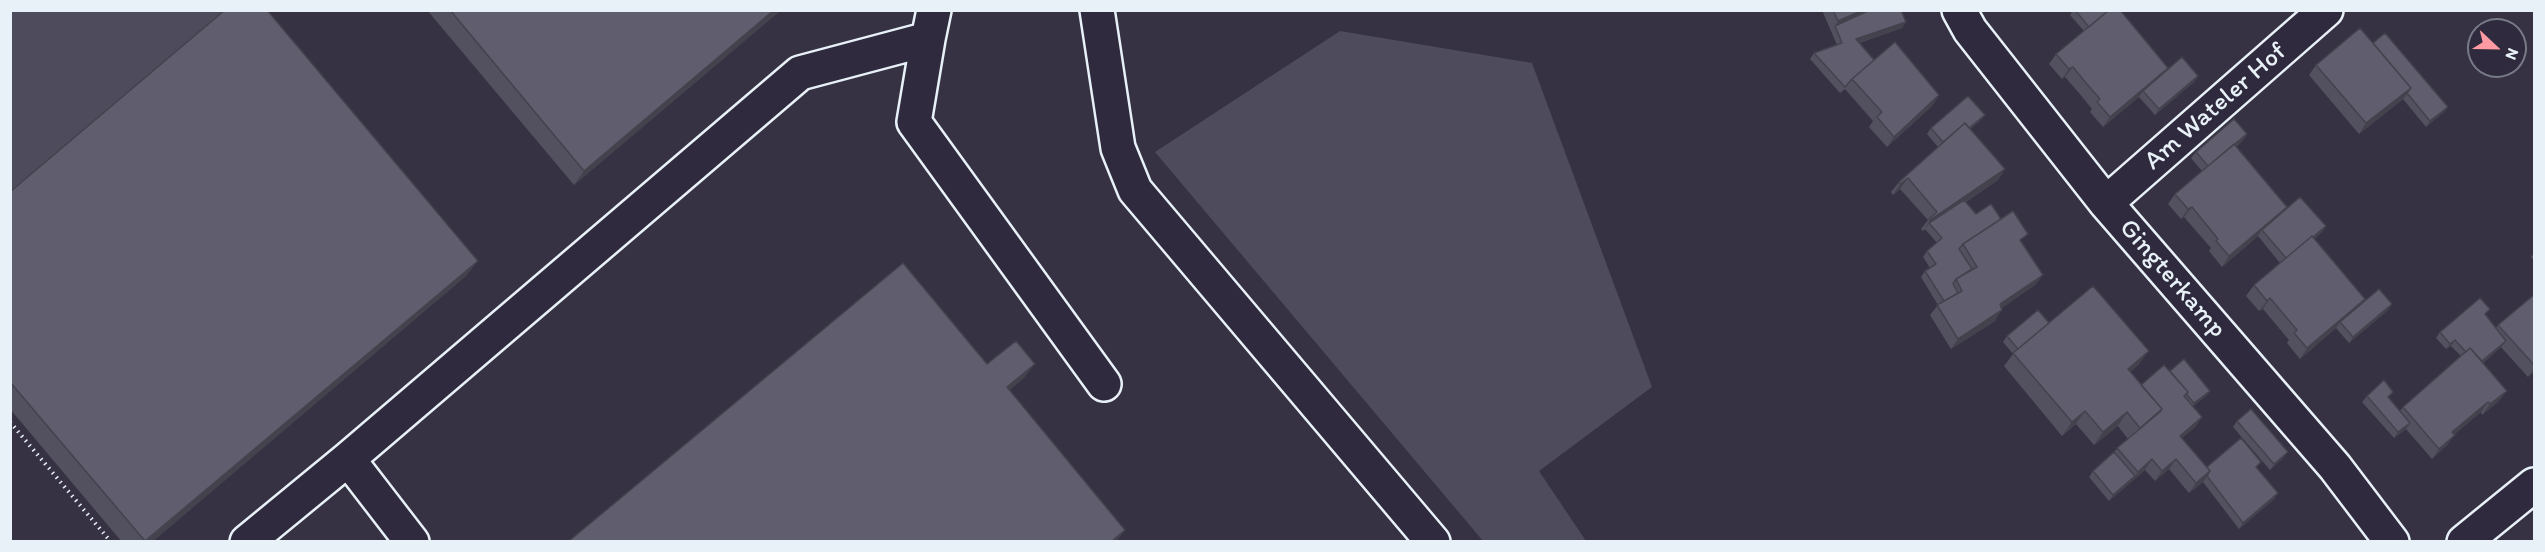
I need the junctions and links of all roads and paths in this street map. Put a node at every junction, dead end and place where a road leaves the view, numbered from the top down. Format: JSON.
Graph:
{"nodes":[{"id":1,"x":1097,"y":10,"type":"edge"},
{"id":2,"x":1959,"y":10,"type":"edge"},
{"id":3,"x":2326,"y":10,"type":"edge"},
{"id":4,"x":931,"y":25,"type":"edge"},
{"id":5,"x":2106,"y":203,"type":"junction"},
{"id":6,"x":1104,"y":384,"type":"dead end"},
{"id":7,"x":10,"y":422,"type":"edge"},
{"id":8,"x":348,"y":459,"type":"junction"},
{"id":9,"x":2535,"y":485,"type":"edge"},
{"id":10,"x":111,"y":542,"type":"edge"},
{"id":11,"x":247,"y":542,"type":"edge"},
{"id":12,"x":412,"y":542,"type":"edge"},
{"id":13,"x":1433,"y":542,"type":"edge"},
{"id":14,"x":2392,"y":542,"type":"edge"},
{"id":15,"x":2464,"y":542,"type":"edge"}],
"edges":[{"from":1,"to":13,"type":"street"},
{"from":2,"to":5,"type":"street","name":"Gingterkamp"},
{"from":3,"to":5,"type":"street","name":"Am Wateler Hof"},
{"from":4,"to":6,"type":"street"},
{"from":4,"to":8,"type":"street"},
{"from":5,"to":14,"type":"street","name":"Gingterkamp"},
{"from":7,"to":10,"type":"path"},
{"from":8,"to":11,"type":"street"},
{"from":8,"to":12,"type":"street"},
{"from":9,"to":15,"type":"street"}]}
